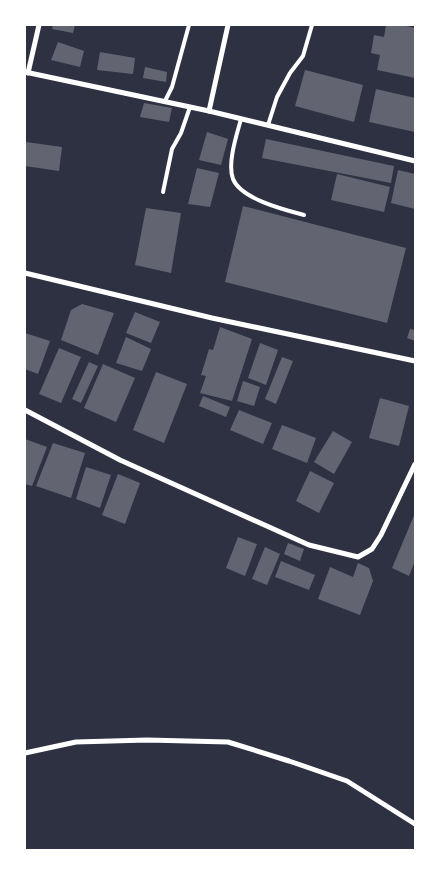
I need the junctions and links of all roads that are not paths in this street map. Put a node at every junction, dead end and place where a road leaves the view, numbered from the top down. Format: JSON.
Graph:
{"nodes":[{"id":1,"x":38,"y":25,"type":"edge"},
{"id":2,"x":189,"y":25,"type":"edge"},
{"id":3,"x":228,"y":25,"type":"edge"},
{"id":4,"x":312,"y":25,"type":"edge"},
{"id":5,"x":27,"y":72,"type":"edge"},
{"id":6,"x":165,"y":101,"type":"junction"},
{"id":7,"x":190,"y":107,"type":"junction"},
{"id":8,"x":209,"y":111,"type":"junction"},
{"id":9,"x":241,"y":118,"type":"junction"},
{"id":10,"x":268,"y":125,"type":"junction"},
{"id":11,"x":415,"y":161,"type":"edge"},
{"id":12,"x":163,"y":192,"type":"dead end"},
{"id":13,"x":304,"y":215,"type":"dead end"},
{"id":14,"x":25,"y":273,"type":"edge"},
{"id":15,"x":415,"y":361,"type":"edge"},
{"id":16,"x":25,"y":410,"type":"edge"},
{"id":17,"x":415,"y":464,"type":"edge"},
{"id":18,"x":25,"y":753,"type":"edge"},
{"id":19,"x":415,"y":824,"type":"edge"}],
"edges":[{"from":1,"to":5,"type":"street"},
{"from":2,"to":6,"type":"lane"},
{"from":3,"to":8,"type":"street"},
{"from":4,"to":10,"type":"lane"},
{"from":5,"to":6,"type":"street"},
{"from":6,"to":7,"type":"street"},
{"from":7,"to":8,"type":"street"},
{"from":7,"to":12,"type":"lane"},
{"from":8,"to":9,"type":"street"},
{"from":9,"to":10,"type":"street"},
{"from":9,"to":13,"type":"lane"},
{"from":10,"to":11,"type":"street"},
{"from":14,"to":15,"type":"street"},
{"from":16,"to":17,"type":"street"},
{"from":18,"to":19,"type":"street"}]}
